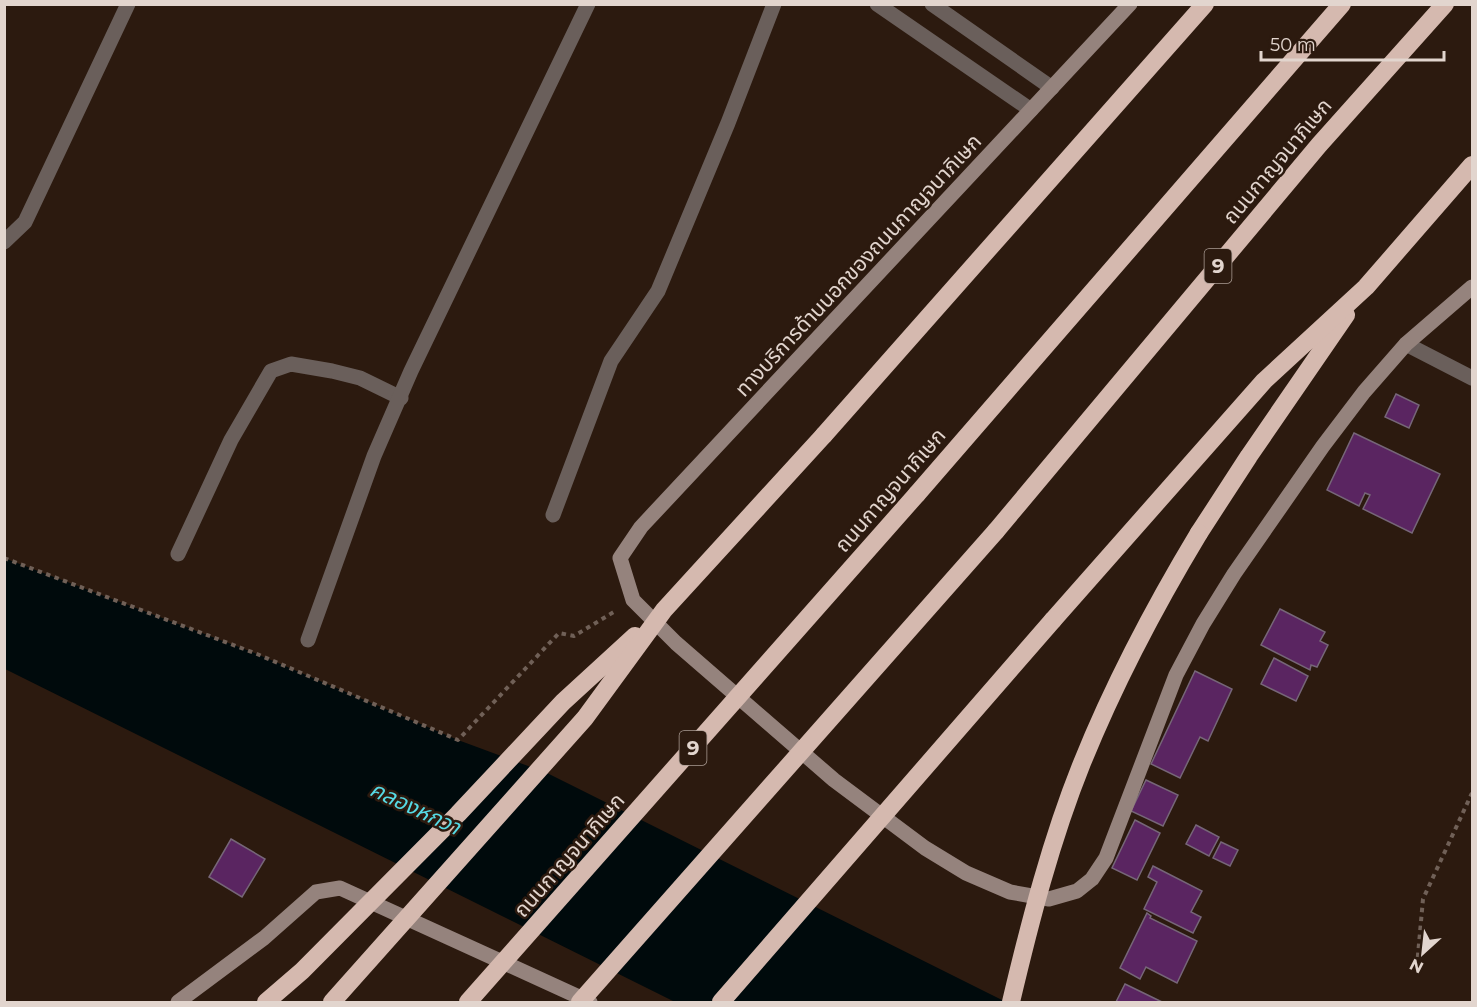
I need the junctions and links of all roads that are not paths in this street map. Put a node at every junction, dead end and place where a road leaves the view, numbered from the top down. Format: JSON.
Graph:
{"nodes":[{"id":1,"x":128,"y":4,"type":"edge"},
{"id":2,"x":588,"y":4,"type":"edge"},
{"id":3,"x":774,"y":4,"type":"edge"},
{"id":4,"x":877,"y":4,"type":"edge"},
{"id":5,"x":932,"y":4,"type":"edge"},
{"id":6,"x":1130,"y":4,"type":"edge"},
{"id":7,"x":1205,"y":4,"type":"edge"},
{"id":8,"x":1342,"y":4,"type":"edge"},
{"id":9,"x":1444,"y":4,"type":"edge"},
{"id":10,"x":1052,"y":88,"type":"junction"},
{"id":11,"x":1031,"y":110,"type":"junction"},
{"id":12,"x":1473,"y":165,"type":"edge"},
{"id":13,"x":4,"y":242,"type":"edge"},
{"id":14,"x":1366,"y":287,"type":"junction"},
{"id":15,"x":1473,"y":287,"type":"edge"},
{"id":16,"x":1406,"y":344,"type":"junction"},
{"id":17,"x":1473,"y":378,"type":"edge"},
{"id":18,"x":400,"y":398,"type":"junction"},
{"id":19,"x":553,"y":515,"type":"dead end"},
{"id":20,"x":178,"y":554,"type":"dead end"},
{"id":21,"x":664,"y":610,"type":"junction"},
{"id":22,"x":308,"y":640,"type":"dead end"},
{"id":23,"x":178,"y":1002,"type":"edge"},
{"id":24,"x":266,"y":1002,"type":"edge"},
{"id":25,"x":332,"y":1002,"type":"edge"},
{"id":26,"x":468,"y":1002,"type":"edge"},
{"id":27,"x":580,"y":1002,"type":"edge"},
{"id":28,"x":590,"y":1002,"type":"edge"},
{"id":29,"x":721,"y":1002,"type":"edge"},
{"id":30,"x":1011,"y":1002,"type":"edge"}],
"edges":[{"from":1,"to":13,"type":"street"},
{"from":2,"to":18,"type":"street"},
{"from":3,"to":19,"type":"street"},
{"from":4,"to":11,"type":"street"},
{"from":5,"to":10,"type":"street"},
{"from":6,"to":10,"type":"main road","name":"ทางบริการด้านนอกของถนนกาญจนาภิเษก"},
{"from":7,"to":21,"type":"highway","bridge":true},
{"from":8,"to":26,"type":"highway","name":"ถนนกาญจนาภิเษก","number":"9","bridge":true},
{"from":9,"to":27,"type":"highway","name":"ถนนกาญจนาภิเษก","number":"9","bridge":true},
{"from":10,"to":11,"type":"main road","name":"ทางบริการด้านนอกของถนนกาญจนาภิเษก"},
{"from":11,"to":16,"type":"main road","name":"ทางบริการด้านนอกของถนนกาญจนาภิเษก"},
{"from":12,"to":14,"type":"highway"},
{"from":14,"to":29,"type":"highway","bridge":true},
{"from":14,"to":30,"type":"highway","bridge":true},
{"from":15,"to":16,"type":"main road"},
{"from":16,"to":17,"type":"street"},
{"from":18,"to":20,"type":"street"},
{"from":18,"to":22,"type":"street"},
{"from":21,"to":24,"type":"highway","bridge":true},
{"from":21,"to":25,"type":"highway","bridge":true},
{"from":23,"to":28,"type":"main road"}]}
